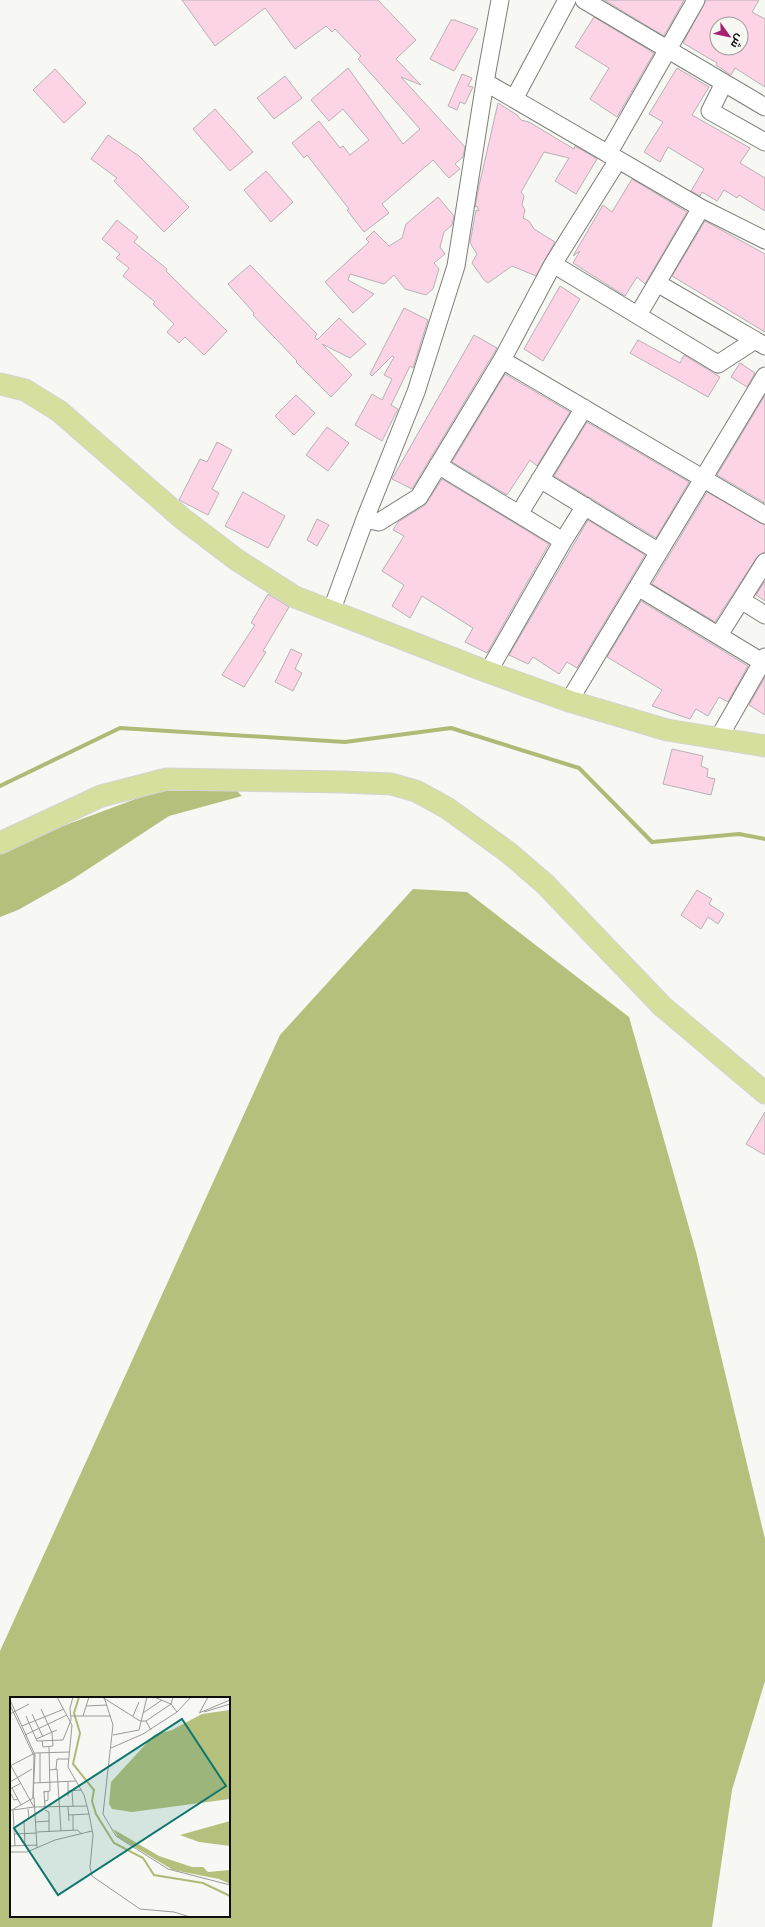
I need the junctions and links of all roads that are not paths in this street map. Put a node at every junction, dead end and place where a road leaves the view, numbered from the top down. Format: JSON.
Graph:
{"nodes":[{"id":1,"x":500,"y":0,"type":"edge"},
{"id":2,"x":567,"y":0,"type":"edge"},
{"id":3,"x":584,"y":0,"type":"edge"},
{"id":4,"x":696,"y":0,"type":"edge"},
{"id":5,"x":668,"y":49,"type":"junction"},
{"id":6,"x":485,"y":82,"type":"junction"},
{"id":7,"x":724,"y":82,"type":"junction"},
{"id":8,"x":514,"y":99,"type":"junction"},
{"id":9,"x":765,"y":107,"type":"edge"},
{"id":10,"x":765,"y":142,"type":"edge"},
{"id":11,"x":613,"y":157,"type":"junction"},
{"id":12,"x":701,"y":208,"type":"junction"},
{"id":13,"x":765,"y":240,"type":"edge"},
{"id":14,"x":553,"y":264,"type":"junction"},
{"id":15,"x":657,"y":283,"type":"junction"},
{"id":16,"x":638,"y":315,"type":"junction"},
{"id":17,"x":760,"y":343,"type":"edge"},
{"id":18,"x":502,"y":360,"type":"junction"},
{"id":19,"x":765,"y":376,"type":"edge"},
{"id":20,"x":0,"y":384,"type":"edge"},
{"id":21,"x":584,"y":408,"type":"junction"},
{"id":22,"x":438,"y":465,"type":"junction"},
{"id":23,"x":703,"y":478,"type":"junction"},
{"id":24,"x":540,"y":479,"type":"junction"},
{"id":25,"x":585,"y":506,"type":"junction"},
{"id":26,"x":519,"y":514,"type":"junction"},
{"id":27,"x":765,"y":515,"type":"edge"},
{"id":28,"x":366,"y":519,"type":"junction"},
{"id":29,"x":563,"y":541,"type":"junction"},
{"id":30,"x":659,"y":552,"type":"junction"},
{"id":31,"x":765,"y":562,"type":"edge"},
{"id":32,"x":638,"y":587,"type":"junction"},
{"id":33,"x":741,"y":600,"type":"junction"},
{"id":34,"x":332,"y":612,"type":"junction"},
{"id":35,"x":765,"y":615,"type":"edge"},
{"id":36,"x":720,"y":635,"type":"junction"},
{"id":37,"x":764,"y":660,"type":"edge"},
{"id":38,"x":488,"y":672,"type":"junction"},
{"id":39,"x":569,"y":701,"type":"junction"},
{"id":40,"x":718,"y":739,"type":"junction"},
{"id":41,"x":765,"y":746,"type":"edge"},
{"id":42,"x":0,"y":843,"type":"edge"},
{"id":43,"x":765,"y":1093,"type":"edge"}],
"edges":[{"from":1,"to":6,"type":"street"},
{"from":2,"to":8,"type":"street"},
{"from":3,"to":5,"type":"street"},
{"from":4,"to":5,"type":"street"},
{"from":5,"to":7,"type":"street"},
{"from":5,"to":11,"type":"street"},
{"from":6,"to":8,"type":"street"},
{"from":6,"to":28,"type":"street"},
{"from":7,"to":9,"type":"street"},
{"from":7,"to":10,"type":"street"},
{"from":8,"to":11,"type":"street"},
{"from":11,"to":12,"type":"street"},
{"from":11,"to":14,"type":"street"},
{"from":12,"to":13,"type":"street"},
{"from":12,"to":15,"type":"street"},
{"from":14,"to":16,"type":"street"},
{"from":14,"to":18,"type":"street"},
{"from":15,"to":16,"type":"street"},
{"from":15,"to":17,"type":"street"},
{"from":16,"to":17,"type":"street"},
{"from":18,"to":21,"type":"street"},
{"from":18,"to":22,"type":"street"},
{"from":19,"to":23,"type":"street"},
{"from":20,"to":34,"type":"main road"},
{"from":21,"to":23,"type":"street"},
{"from":21,"to":24,"type":"street"},
{"from":22,"to":26,"type":"street"},
{"from":22,"to":28,"type":"street"},
{"from":23,"to":27,"type":"street"},
{"from":23,"to":30,"type":"street"},
{"from":24,"to":25,"type":"street"},
{"from":24,"to":26,"type":"street"},
{"from":25,"to":29,"type":"street"},
{"from":25,"to":30,"type":"street"},
{"from":26,"to":29,"type":"street"},
{"from":28,"to":34,"type":"street"},
{"from":29,"to":38,"type":"street"},
{"from":30,"to":32,"type":"street"},
{"from":31,"to":33,"type":"street"},
{"from":32,"to":36,"type":"street"},
{"from":32,"to":39,"type":"street"},
{"from":33,"to":35,"type":"street"},
{"from":33,"to":36,"type":"street"},
{"from":34,"to":38,"type":"main road"},
{"from":36,"to":37,"type":"street"},
{"from":37,"to":40,"type":"street"},
{"from":38,"to":39,"type":"main road"},
{"from":39,"to":40,"type":"main road"},
{"from":40,"to":41,"type":"main road"},
{"from":42,"to":43,"type":"main road"}]}
